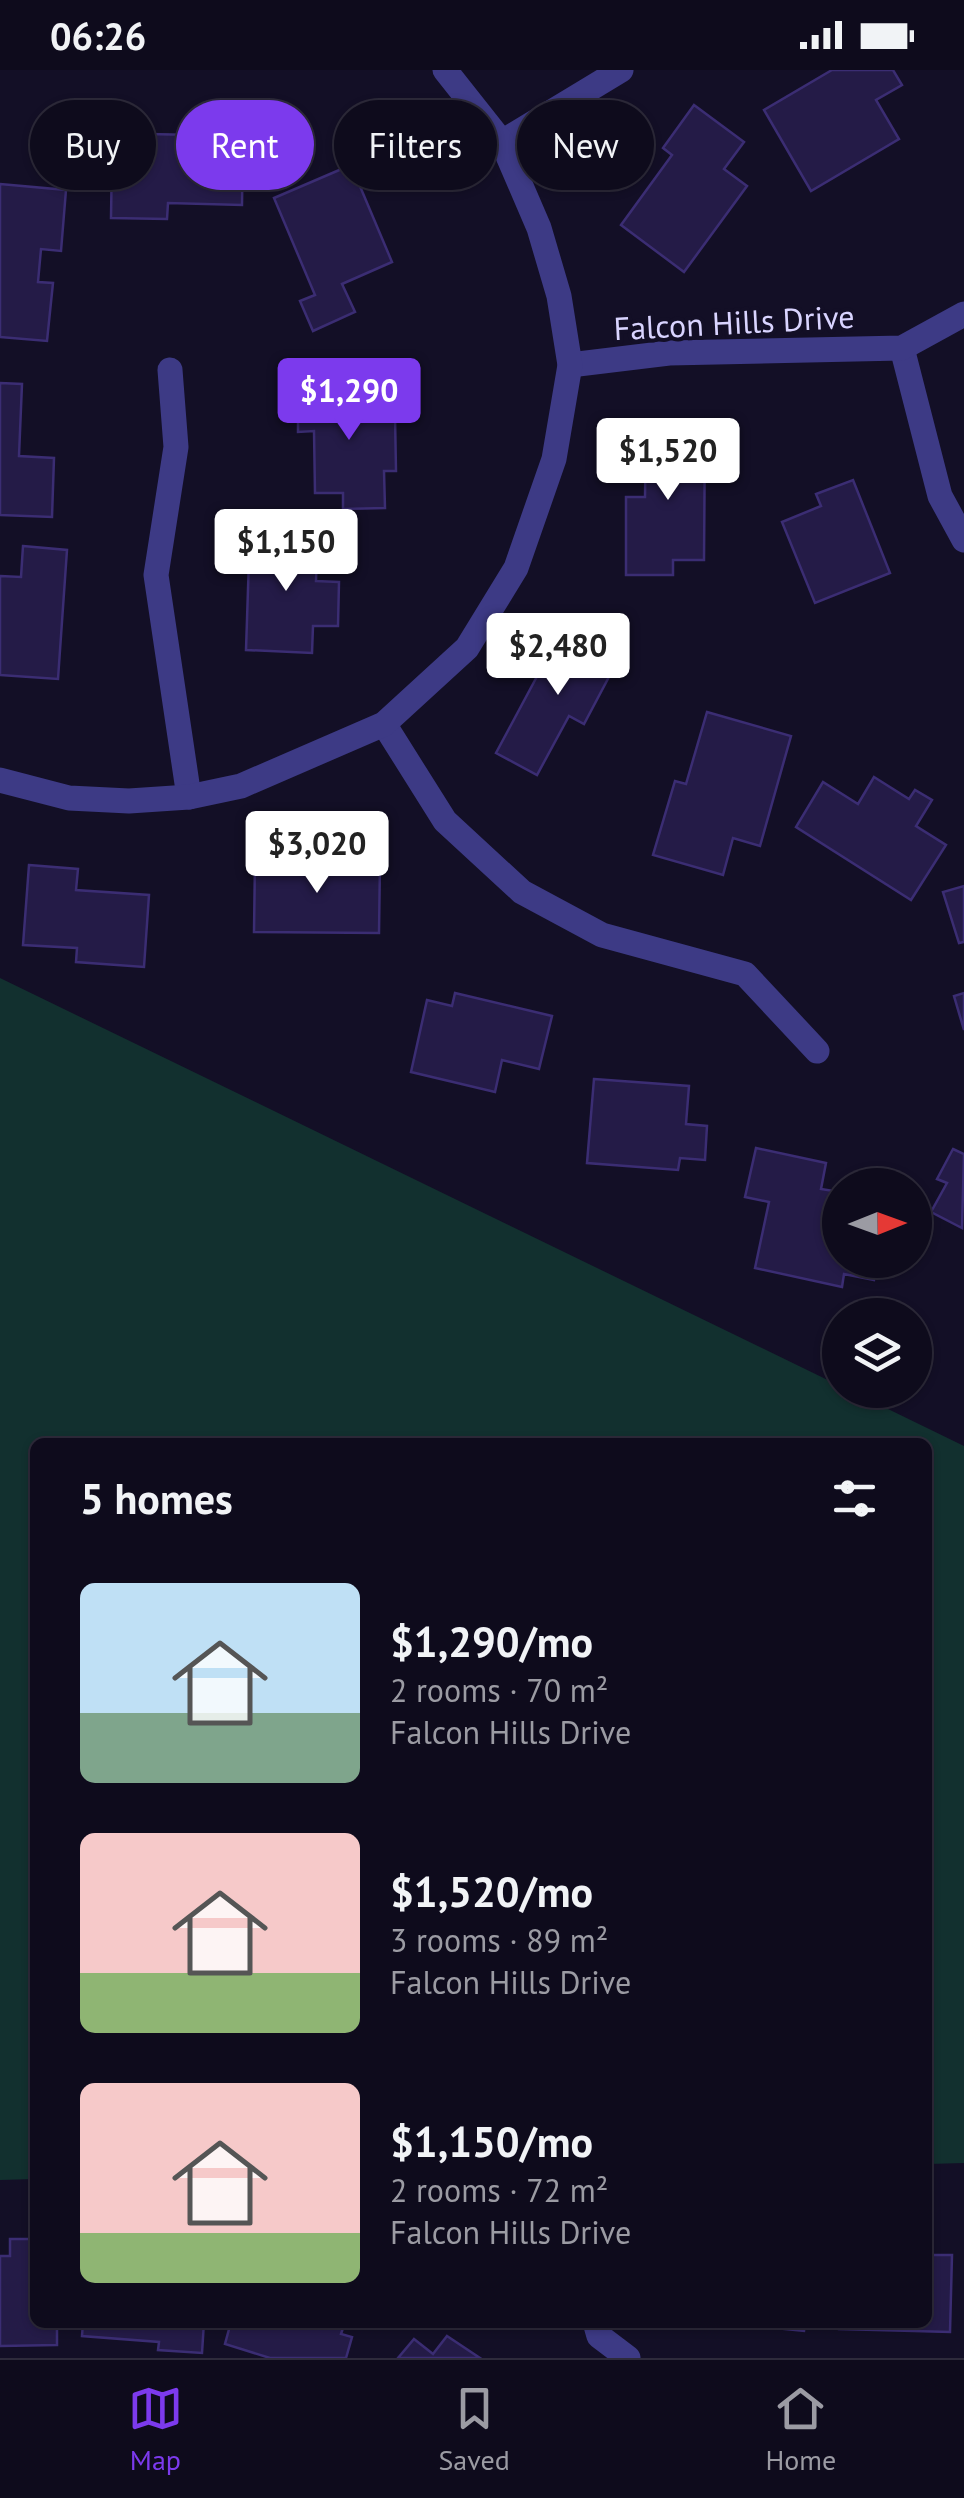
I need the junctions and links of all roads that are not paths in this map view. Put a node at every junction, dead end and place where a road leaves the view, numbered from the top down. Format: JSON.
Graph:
{"nodes":[{"id":1,"x":445,"y":70,"type":"edge"},
{"id":2,"x":621,"y":70,"type":"edge"},
{"id":3,"x":502,"y":142,"type":"junction"},
{"id":4,"x":964,"y":314,"type":"edge"},
{"id":5,"x":902,"y":348,"type":"junction"},
{"id":6,"x":570,"y":365,"type":"junction"},
{"id":7,"x":170,"y":370,"type":"dead end"},
{"id":8,"x":964,"y":540,"type":"edge"},
{"id":9,"x":384,"y":724,"type":"junction"},
{"id":10,"x":0,"y":780,"type":"edge"},
{"id":11,"x":189,"y":797,"type":"junction"},
{"id":12,"x":818,"y":1051,"type":"dead end"},
{"id":13,"x":596,"y":2328,"type":"edge"},
{"id":14,"x":628,"y":2358,"type":"edge"}],
"edges":[{"from":1,"to":3,"type":"street","name":"Falcon Hills Drive"},
{"from":2,"to":3,"type":"street"},
{"from":3,"to":6,"type":"street","name":"Falcon Hills Drive"},
{"from":4,"to":5,"type":"street","name":"Falcon Hills Drive"},
{"from":5,"to":6,"type":"street","name":"Falcon Hills Drive"},
{"from":5,"to":8,"type":"street","name":"Falcon Hills Drive"},
{"from":6,"to":9,"type":"street","name":"Falcon Hills Drive"},
{"from":7,"to":11,"type":"street"},
{"from":9,"to":11,"type":"street","name":"Falcon Hills Drive"},
{"from":9,"to":12,"type":"street"},
{"from":10,"to":11,"type":"street","name":"Falcon Hills Drive"},
{"from":13,"to":14,"type":"street"}]}
